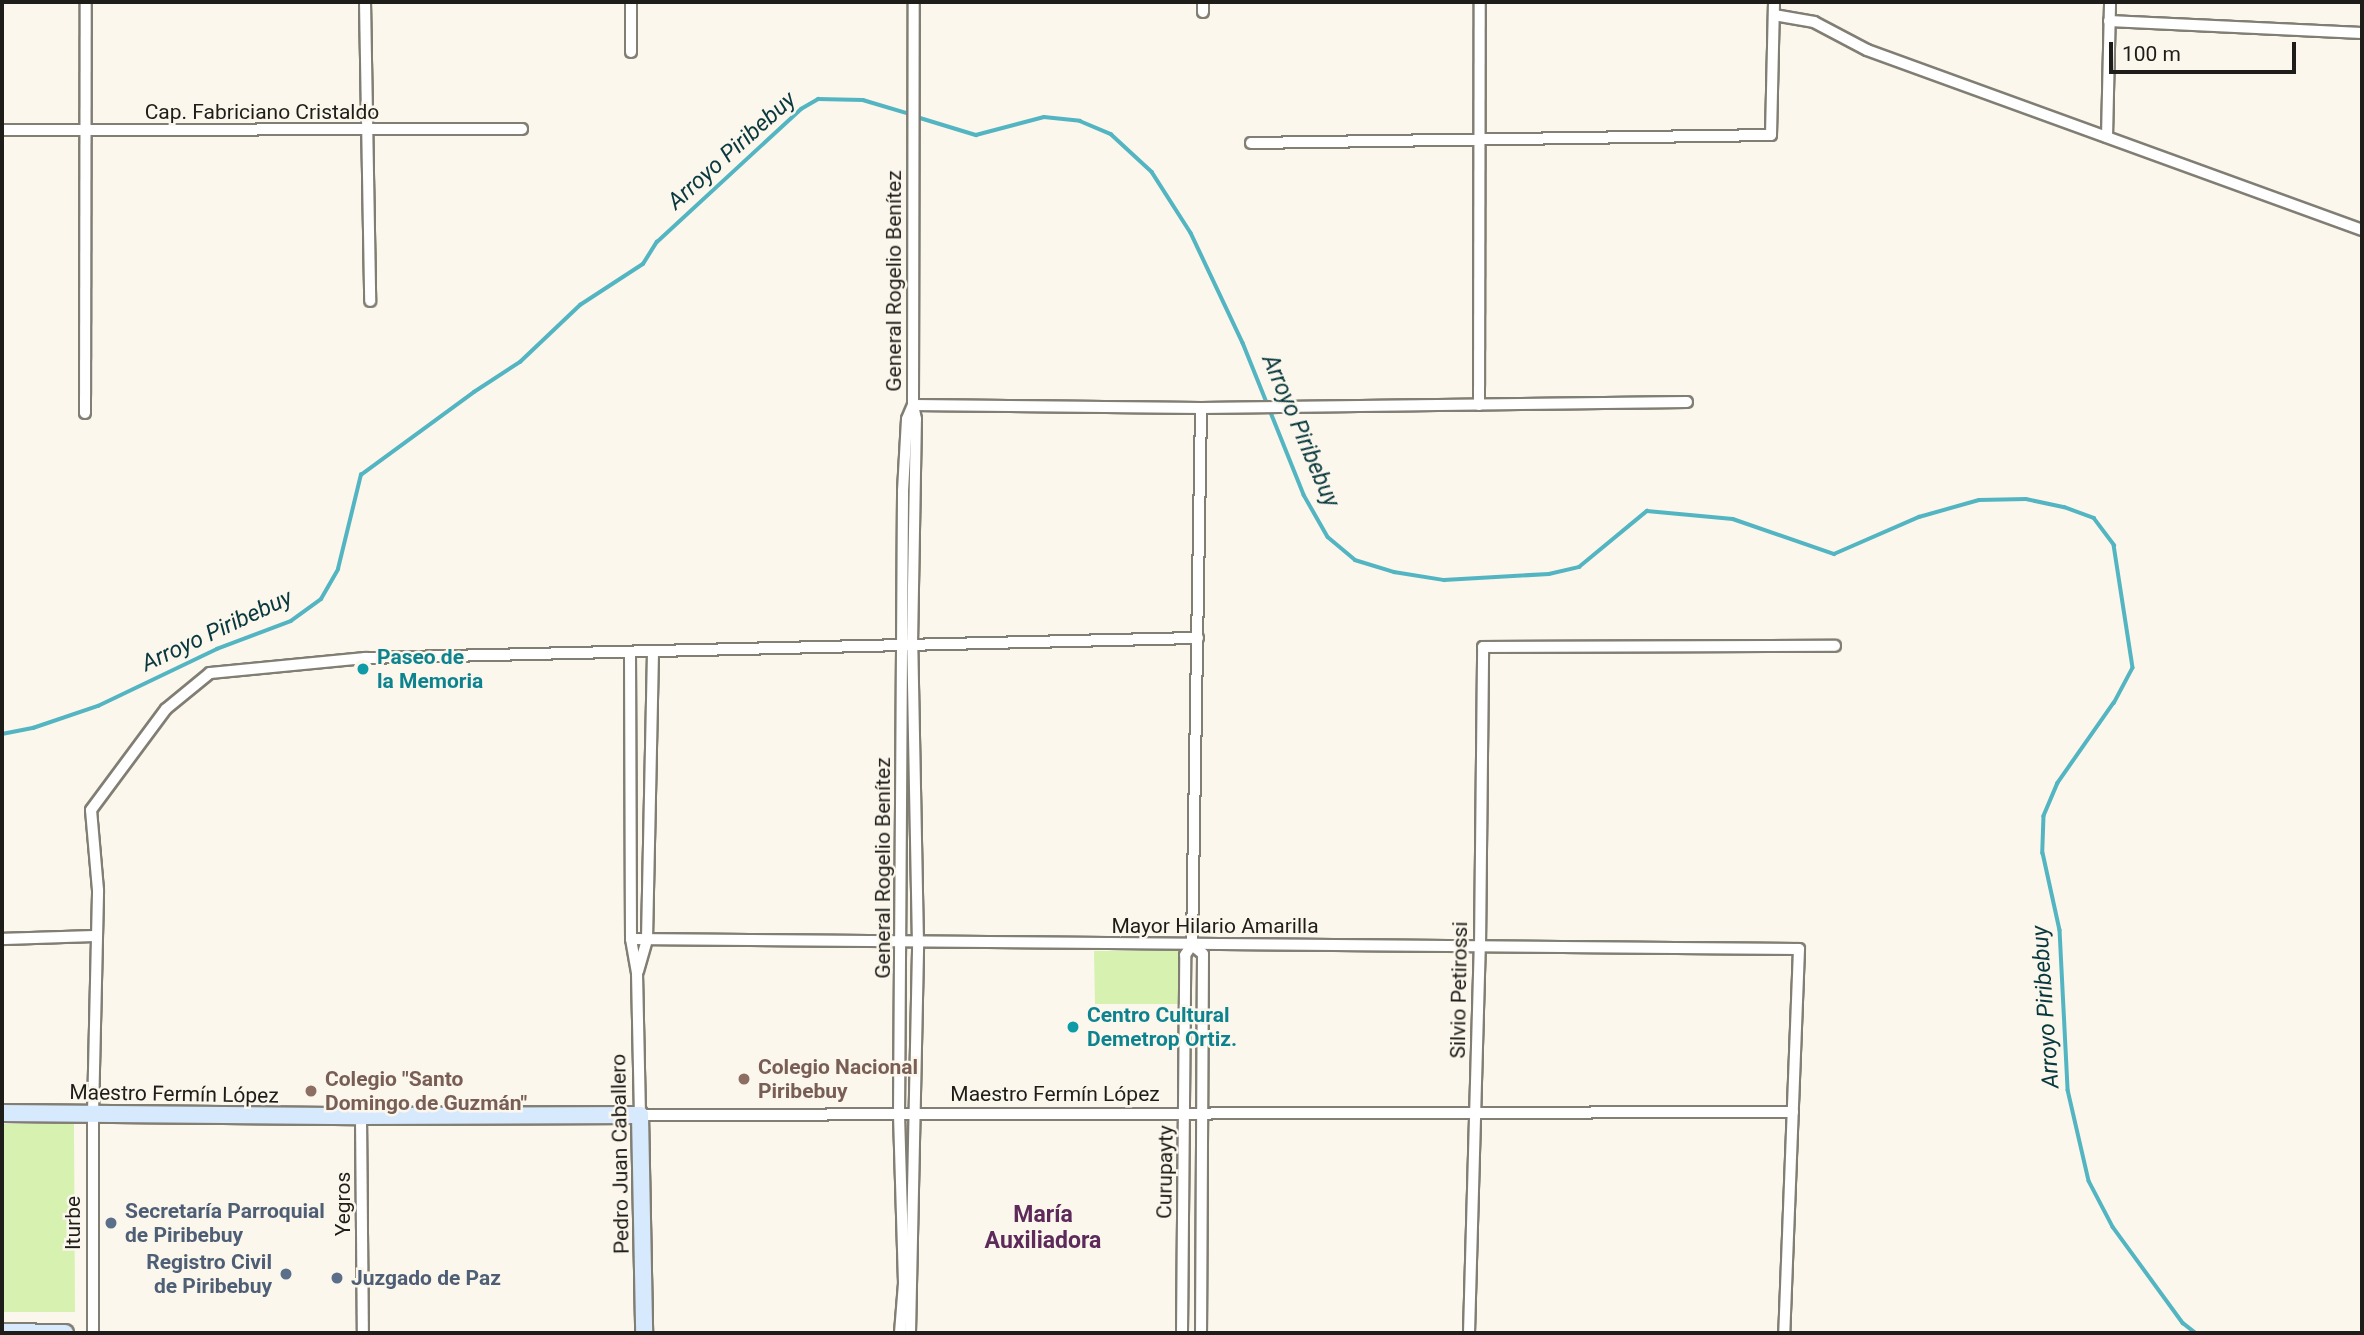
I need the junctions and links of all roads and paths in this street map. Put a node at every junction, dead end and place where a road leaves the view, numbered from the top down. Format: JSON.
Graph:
{"nodes":[{"id":1,"x":86,"y":2,"type":"edge"},
{"id":2,"x":365,"y":2,"type":"edge"},
{"id":3,"x":631,"y":2,"type":"edge"},
{"id":4,"x":914,"y":2,"type":"edge"},
{"id":5,"x":1480,"y":2,"type":"edge"},
{"id":6,"x":1774,"y":2,"type":"edge"},
{"id":7,"x":2110,"y":2,"type":"edge"},
{"id":8,"x":1774,"y":16,"type":"junction"},
{"id":9,"x":2109,"y":21,"type":"junction"},
{"id":10,"x":2362,"y":33,"type":"edge"},
{"id":11,"x":631,"y":52,"type":"dead end"},
{"id":12,"x":2,"y":130,"type":"edge"},
{"id":13,"x":366,"y":130,"type":"junction"},
{"id":14,"x":522,"y":130,"type":"dead end"},
{"id":15,"x":86,"y":132,"type":"junction"},
{"id":16,"x":1480,"y":137,"type":"junction"},
{"id":17,"x":2107,"y":137,"type":"junction"},
{"id":18,"x":1251,"y":143,"type":"dead end"},
{"id":19,"x":2362,"y":230,"type":"edge"},
{"id":20,"x":370,"y":302,"type":"dead end"},
{"id":21,"x":1687,"y":402,"type":"dead end"},
{"id":22,"x":913,"y":405,"type":"junction"},
{"id":23,"x":1479,"y":405,"type":"junction"},
{"id":24,"x":1202,"y":408,"type":"junction"},
{"id":25,"x":85,"y":413,"type":"dead end"},
{"id":26,"x":1198,"y":638,"type":"junction"},
{"id":27,"x":908,"y":645,"type":"junction"},
{"id":28,"x":1835,"y":646,"type":"dead end"},
{"id":29,"x":653,"y":651,"type":"junction"},
{"id":30,"x":630,"y":652,"type":"junction"},
{"id":31,"x":97,"y":936,"type":"junction"},
{"id":32,"x":2,"y":939,"type":"edge"},
{"id":33,"x":631,"y":939,"type":"junction"},
{"id":34,"x":647,"y":939,"type":"junction"},
{"id":35,"x":902,"y":943,"type":"junction"},
{"id":36,"x":918,"y":944,"type":"junction"},
{"id":37,"x":1192,"y":945,"type":"junction"},
{"id":38,"x":1479,"y":947,"type":"junction"},
{"id":39,"x":637,"y":973,"type":"junction"},
{"id":40,"x":1793,"y":1112,"type":"junction"},
{"id":41,"x":2,"y":1113,"type":"edge"},
{"id":42,"x":93,"y":1114,"type":"junction"},
{"id":43,"x":1185,"y":1114,"type":"junction"},
{"id":44,"x":1475,"y":1114,"type":"junction"},
{"id":45,"x":640,"y":1115,"type":"junction"},
{"id":46,"x":899,"y":1115,"type":"junction"},
{"id":47,"x":1203,"y":1115,"type":"junction"},
{"id":48,"x":361,"y":1116,"type":"junction"},
{"id":49,"x":913,"y":1116,"type":"junction"},
{"id":50,"x":2,"y":1332,"type":"edge"},
{"id":51,"x":65,"y":1333,"type":"edge"},
{"id":52,"x":93,"y":1333,"type":"edge"},
{"id":53,"x":363,"y":1333,"type":"edge"},
{"id":54,"x":643,"y":1333,"type":"edge"},
{"id":55,"x":900,"y":1333,"type":"edge"},
{"id":56,"x":910,"y":1333,"type":"edge"},
{"id":57,"x":1182,"y":1333,"type":"edge"},
{"id":58,"x":1201,"y":1333,"type":"edge"},
{"id":59,"x":1469,"y":1333,"type":"edge"},
{"id":60,"x":1784,"y":1333,"type":"edge"}],
"edges":[{"from":1,"to":15,"type":"street"},
{"from":2,"to":13,"type":"street"},
{"from":3,"to":11,"type":"street"},
{"from":4,"to":22,"type":"street","name":"General Rogelio Benítez"},
{"from":5,"to":16,"type":"street"},
{"from":6,"to":8,"type":"street"},
{"from":7,"to":9,"type":"street"},
{"from":8,"to":16,"type":"street"},
{"from":8,"to":17,"type":"street"},
{"from":9,"to":10,"type":"street"},
{"from":9,"to":17,"type":"street"},
{"from":12,"to":15,"type":"street","name":"Cap. Fabriciano Cristaldo"},
{"from":13,"to":14,"type":"street","name":"Cap. Fabriciano Cristaldo"},
{"from":13,"to":15,"type":"street","name":"Cap. Fabriciano Cristaldo"},
{"from":13,"to":20,"type":"street"},
{"from":15,"to":25,"type":"street"},
{"from":16,"to":18,"type":"street"},
{"from":16,"to":23,"type":"street"},
{"from":17,"to":19,"type":"street"},
{"from":21,"to":23,"type":"street"},
{"from":22,"to":24,"type":"street"},
{"from":22,"to":27,"type":"street","name":"General Rogelio Benítez"},
{"from":23,"to":24,"type":"street"},
{"from":24,"to":26,"type":"street"},
{"from":26,"to":27,"type":"street","name":"Iturbe"},
{"from":26,"to":37,"type":"street"},
{"from":27,"to":29,"type":"street","name":"Iturbe"},
{"from":27,"to":35,"type":"street","name":"General Rogelio Benítez"},
{"from":27,"to":36,"type":"street","name":"General Rogelio Benítez"},
{"from":28,"to":38,"type":"street","name":"Silvio Petirossi"},
{"from":29,"to":30,"type":"street","name":"Iturbe"},
{"from":29,"to":34,"type":"street"},
{"from":30,"to":31,"type":"street","name":"Iturbe"},
{"from":30,"to":33,"type":"street"},
{"from":31,"to":32,"type":"street"},
{"from":31,"to":42,"type":"street","name":"Iturbe"},
{"from":33,"to":34,"type":"street","name":"Mayor Hilario Amarilla"},
{"from":33,"to":39,"type":"street"},
{"from":34,"to":35,"type":"street","name":"Mayor Hilario Amarilla"},
{"from":34,"to":39,"type":"street"},
{"from":35,"to":36,"type":"street","name":"Mayor Hilario Amarilla"},
{"from":35,"to":46,"type":"street","name":"General Rogelio Benítez"},
{"from":36,"to":37,"type":"street","name":"Mayor Hilario Amarilla"},
{"from":36,"to":49,"type":"street","name":"General Rogelio Benítez"},
{"from":37,"to":38,"type":"street","name":"Mayor Hilario Amarilla"},
{"from":37,"to":43,"type":"street","name":"Curupayty"},
{"from":37,"to":47,"type":"street","name":"Curupayty"},
{"from":38,"to":40,"type":"street","name":"Mayor Hilario Amarilla"},
{"from":38,"to":44,"type":"street","name":"Silvio Petirossi"},
{"from":39,"to":45,"type":"street","name":"Pedro Juan Caballero"},
{"from":40,"to":44,"type":"street","name":"Maestro Fermín López"},
{"from":40,"to":60,"type":"street"},
{"from":41,"to":42,"type":"street","name":"Maestro Fermín López"},
{"from":42,"to":48,"type":"street","name":"Maestro Fermín López"},
{"from":42,"to":52,"type":"street","name":"Iturbe"},
{"from":43,"to":47,"type":"street","name":"Maestro Fermín López"},
{"from":43,"to":49,"type":"street","name":"Maestro Fermín López"},
{"from":43,"to":57,"type":"street","name":"Curupayty"},
{"from":44,"to":47,"type":"street","name":"Maestro Fermín López"},
{"from":44,"to":59,"type":"street","name":"Silvio Petirossi"},
{"from":45,"to":46,"type":"street","name":"Maestro Fermín López"},
{"from":45,"to":48,"type":"street","name":"Maestro Fermín López"},
{"from":45,"to":54,"type":"street","name":"Pedro Juan Caballero"},
{"from":46,"to":49,"type":"street","name":"Maestro Fermín López"},
{"from":46,"to":55,"type":"street","name":"General Rogelio Benítez"},
{"from":47,"to":58,"type":"street","name":"Curupayty"},
{"from":48,"to":53,"type":"street","name":"Yegros"},
{"from":49,"to":56,"type":"street","name":"General Rogelio Benítez"},
{"from":50,"to":51,"type":"street"}]}
